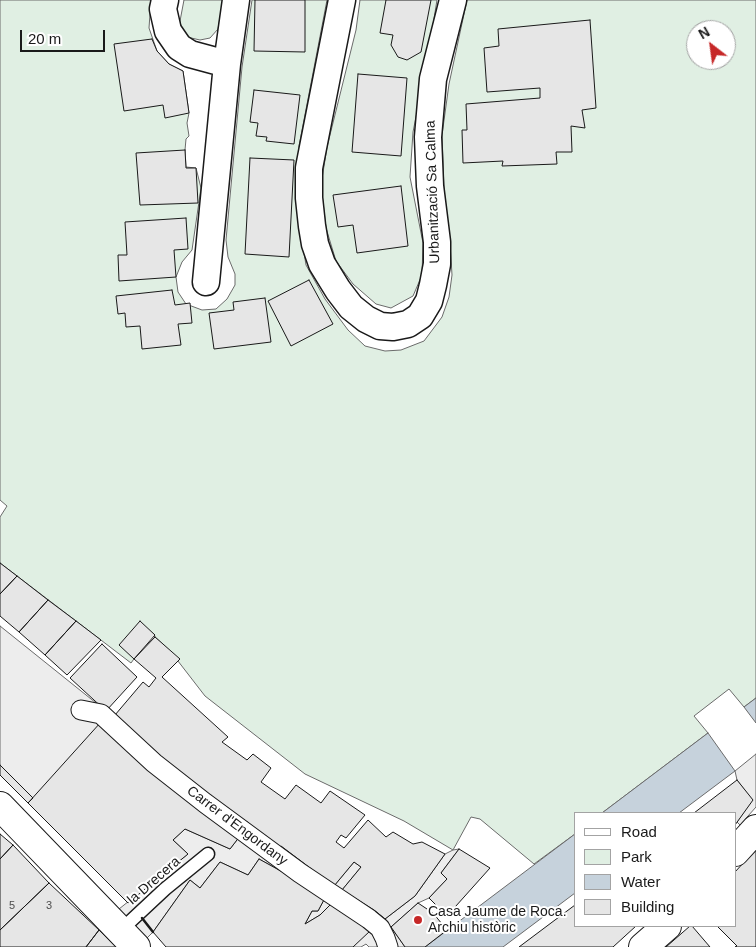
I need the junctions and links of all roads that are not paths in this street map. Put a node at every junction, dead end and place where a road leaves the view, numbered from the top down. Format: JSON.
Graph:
{"nodes":[{"id":1,"x":165,"y":0,"type":"edge"},
{"id":2,"x":236,"y":0,"type":"edge"},
{"id":3,"x":342,"y":0,"type":"edge"},
{"id":4,"x":453,"y":0,"type":"edge"},
{"id":5,"x":227,"y":64,"type":"junction"},
{"id":6,"x":206,"y":282,"type":"dead end"},
{"id":7,"x":81,"y":710,"type":"dead end"},
{"id":8,"x":0,"y":806,"type":"edge"},
{"id":9,"x":756,"y":828,"type":"edge"},
{"id":10,"x":736,"y":851,"type":"edge"},
{"id":11,"x":208,"y":854,"type":"dead end"},
{"id":12,"x":666,"y":927,"type":"edge"},
{"id":13,"x":128,"y":939,"type":"edge"},
{"id":14,"x":388,"y":947,"type":"edge"},
{"id":15,"x":644,"y":947,"type":"edge"}],
"edges":[{"from":1,"to":5,"type":"street"},
{"from":2,"to":5,"type":"street"},
{"from":3,"to":4,"type":"street","name":"Urbanització Sa Calma"},
{"from":5,"to":6,"type":"street"},
{"from":7,"to":14,"type":"street","name":"Carrer d'Engordany"},
{"from":8,"to":13,"type":"main road"},
{"from":9,"to":10,"type":"main road"},
{"from":11,"to":13,"type":"lane","name":"la Drecera"},
{"from":12,"to":15,"type":"main road"}]}
